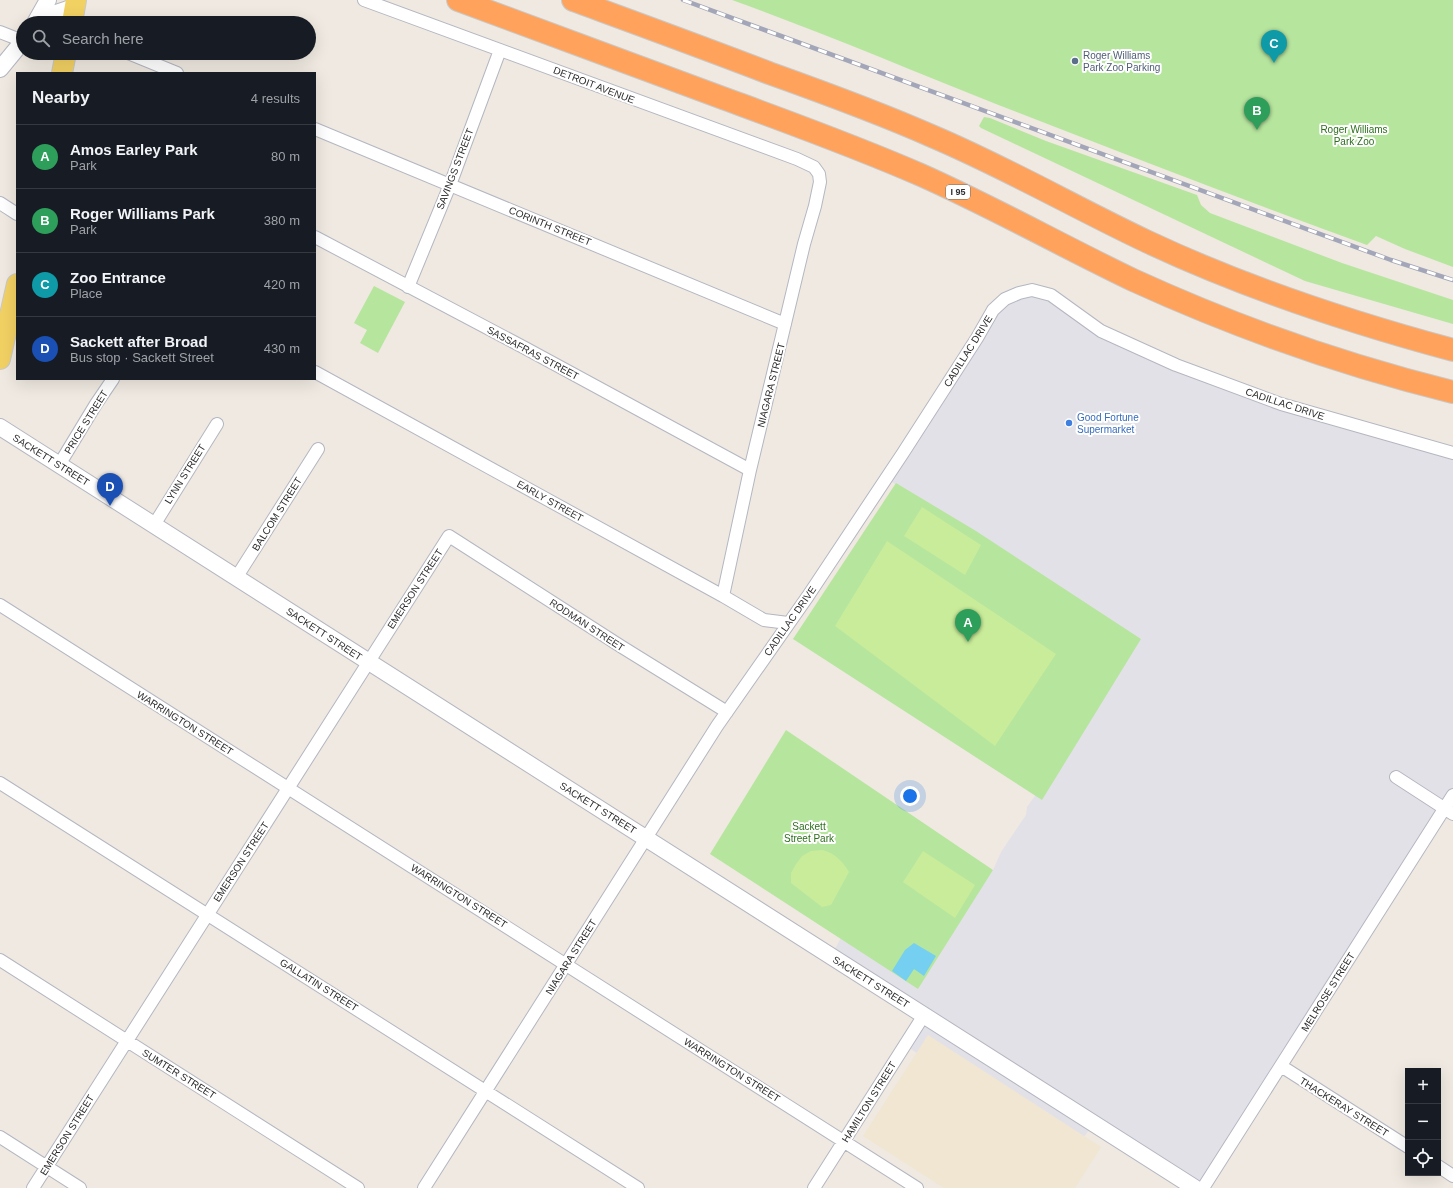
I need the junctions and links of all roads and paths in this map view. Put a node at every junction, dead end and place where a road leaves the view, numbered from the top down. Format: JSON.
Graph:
{"nodes":[{"id":1,"x":48,"y":0,"type":"edge"},
{"id":2,"x":364,"y":0,"type":"edge"},
{"id":3,"x":458,"y":0,"type":"edge"},
{"id":4,"x":573,"y":0,"type":"edge"},
{"id":5,"x":74,"y":10,"type":"edge"},
{"id":6,"x":40,"y":16,"type":"edge"},
{"id":7,"x":50,"y":16,"type":"edge"},
{"id":8,"x":0,"y":32,"type":"edge"},
{"id":9,"x":16,"y":38,"type":"edge"},
{"id":10,"x":16,"y":50,"type":"edge"},
{"id":11,"x":500,"y":50,"type":"junction"},
{"id":12,"x":65,"y":60,"type":"edge"},
{"id":13,"x":145,"y":60,"type":"edge"},
{"id":14,"x":0,"y":69,"type":"edge"},
{"id":15,"x":62,"y":72,"type":"edge"},
{"id":16,"x":175,"y":72,"type":"edge"},
{"id":17,"x":316,"y":129,"type":"edge"},
{"id":18,"x":819,"y":174,"type":"joint"},
{"id":19,"x":450,"y":185,"type":"junction"},
{"id":20,"x":0,"y":204,"type":"edge"},
{"id":21,"x":16,"y":213,"type":"edge"},
{"id":22,"x":316,"y":238,"type":"edge"},
{"id":23,"x":408,"y":287,"type":"junction"},
{"id":24,"x":16,"y":288,"type":"edge"},
{"id":25,"x":784,"y":324,"type":"junction"},
{"id":26,"x":1453,"y":350,"type":"edge"},
{"id":27,"x":0,"y":359,"type":"edge"},
{"id":28,"x":316,"y":373,"type":"edge"},
{"id":29,"x":112,"y":380,"type":"edge"},
{"id":30,"x":1453,"y":392,"type":"edge"},
{"id":31,"x":216,"y":424,"type":"dead end"},
{"id":32,"x":0,"y":428,"type":"edge"},
{"id":33,"x":318,"y":449,"type":"dead end"},
{"id":34,"x":1453,"y":453,"type":"edge"},
{"id":35,"x":59,"y":465,"type":"junction"},
{"id":36,"x":750,"y":470,"type":"junction"},
{"id":37,"x":154,"y":525,"type":"junction"},
{"id":38,"x":449,"y":536,"type":"joint"},
{"id":39,"x":236,"y":578,"type":"junction"},
{"id":40,"x":724,"y":596,"type":"junction"},
{"id":41,"x":0,"y":605,"type":"edge"},
{"id":42,"x":788,"y":623,"type":"junction"},
{"id":43,"x":368,"y":662,"type":"junction"},
{"id":44,"x":727,"y":712,"type":"junction"},
{"id":45,"x":717,"y":726,"type":"joint"},
{"id":46,"x":1396,"y":777,"type":"dead end"},
{"id":47,"x":0,"y":783,"type":"edge"},
{"id":48,"x":288,"y":788,"type":"junction"},
{"id":49,"x":1453,"y":795,"type":"edge"},
{"id":50,"x":1449,"y":812,"type":"edge"},
{"id":51,"x":646,"y":838,"type":"junction"},
{"id":52,"x":207,"y":914,"type":"junction"},
{"id":53,"x":0,"y":960,"type":"edge"},
{"id":54,"x":566,"y":965,"type":"junction"},
{"id":55,"x":924,"y":1015,"type":"junction"},
{"id":56,"x":127,"y":1041,"type":"junction"},
{"id":57,"x":1281,"y":1066,"type":"junction"},
{"id":58,"x":485,"y":1091,"type":"junction"},
{"id":59,"x":0,"y":1137,"type":"edge"},
{"id":60,"x":844,"y":1142,"type":"junction"},
{"id":61,"x":1405,"y":1145,"type":"edge"},
{"id":62,"x":47,"y":1167,"type":"junction"},
{"id":63,"x":1441,"y":1168,"type":"edge"},
{"id":64,"x":1453,"y":1176,"type":"edge"},
{"id":65,"x":33,"y":1188,"type":"edge"},
{"id":66,"x":80,"y":1188,"type":"edge"},
{"id":67,"x":358,"y":1188,"type":"edge"},
{"id":68,"x":424,"y":1188,"type":"edge"},
{"id":69,"x":638,"y":1188,"type":"edge"},
{"id":70,"x":814,"y":1188,"type":"edge"},
{"id":71,"x":917,"y":1188,"type":"edge"},
{"id":72,"x":1195,"y":1188,"type":"edge"},
{"id":73,"x":1203,"y":1188,"type":"edge"}],
"edges":[{"from":1,"to":6,"type":"street"},
{"from":2,"to":11,"type":"street","name":"DETROIT AVENUE"},
{"from":3,"to":30,"type":"highway","number":"I 95"},
{"from":4,"to":26,"type":"highway"},
{"from":5,"to":7,"type":"street"},
{"from":8,"to":9,"type":"street"},
{"from":10,"to":14,"type":"street"},
{"from":11,"to":18,"type":"street","name":"DETROIT AVENUE"},
{"from":11,"to":19,"type":"street","name":"SAVINGS STREET"},
{"from":12,"to":15,"type":"main road"},
{"from":13,"to":16,"type":"street"},
{"from":17,"to":19,"type":"street","name":"CORINTH STREET"},
{"from":18,"to":25,"type":"street","name":"NIAGARA STREET"},
{"from":19,"to":23,"type":"street","name":"SAVINGS STREET"},
{"from":19,"to":25,"type":"street","name":"CORINTH STREET"},
{"from":20,"to":21,"type":"street"},
{"from":22,"to":23,"type":"street","name":"SASSAFRAS STREET"},
{"from":23,"to":36,"type":"street","name":"SASSAFRAS STREET"},
{"from":24,"to":27,"type":"main road"},
{"from":25,"to":36,"type":"street","name":"NIAGARA STREET"},
{"from":28,"to":40,"type":"street","name":"EARLY STREET"},
{"from":29,"to":35,"type":"street","name":"PRICE STREET"},
{"from":31,"to":37,"type":"street","name":"LYNN STREET"},
{"from":32,"to":35,"type":"street","name":"SACKETT STREET"},
{"from":33,"to":39,"type":"street","name":"BALCOM STREET"},
{"from":34,"to":42,"type":"street","name":"CADILLAC DRIVE"},
{"from":35,"to":37,"type":"street","name":"SACKETT STREET"},
{"from":36,"to":40,"type":"street","name":"NIAGARA STREET"},
{"from":37,"to":39,"type":"street","name":"SACKETT STREET"},
{"from":38,"to":43,"type":"street","name":"EMERSON STREET"},
{"from":38,"to":44,"type":"street","name":"RODMAN STREET"},
{"from":39,"to":43,"type":"street","name":"SACKETT STREET"},
{"from":40,"to":42,"type":"street","name":"EARLY STREET"},
{"from":41,"to":48,"type":"street","name":"WARRINGTON STREET"},
{"from":42,"to":44,"type":"street","name":"CADILLAC DRIVE"},
{"from":43,"to":48,"type":"street","name":"EMERSON STREET"},
{"from":43,"to":51,"type":"street","name":"SACKETT STREET"},
{"from":44,"to":45,"type":"street","name":"CADILLAC DRIVE"},
{"from":45,"to":51,"type":"street","name":"NIAGARA STREET"},
{"from":46,"to":50,"type":"street"},
{"from":47,"to":52,"type":"street","name":"GALLATIN STREET"},
{"from":48,"to":52,"type":"street","name":"EMERSON STREET"},
{"from":48,"to":54,"type":"street","name":"WARRINGTON STREET"},
{"from":49,"to":50,"type":"street","name":"MELROSE STREET"},
{"from":50,"to":57,"type":"street","name":"MELROSE STREET"},
{"from":51,"to":54,"type":"street","name":"NIAGARA STREET"},
{"from":51,"to":55,"type":"street","name":"SACKETT STREET"},
{"from":52,"to":56,"type":"street","name":"EMERSON STREET"},
{"from":52,"to":58,"type":"street","name":"GALLATIN STREET"},
{"from":53,"to":56,"type":"street","name":"SUMTER STREET"},
{"from":54,"to":58,"type":"street","name":"NIAGARA STREET"},
{"from":54,"to":60,"type":"street","name":"WARRINGTON STREET"},
{"from":55,"to":60,"type":"street","name":"HAMILTON STREET"},
{"from":55,"to":72,"type":"street","name":"SACKETT STREET"},
{"from":56,"to":62,"type":"street","name":"EMERSON STREET"},
{"from":56,"to":67,"type":"street","name":"SUMTER STREET"},
{"from":57,"to":61,"type":"street","name":"THACKERAY STREET"},
{"from":57,"to":73,"type":"street","name":"MELROSE STREET"},
{"from":58,"to":68,"type":"street","name":"NIAGARA STREET"},
{"from":58,"to":69,"type":"street","name":"GALLATIN STREET"},
{"from":59,"to":62,"type":"street"},
{"from":60,"to":70,"type":"street","name":"HAMILTON STREET"},
{"from":60,"to":71,"type":"street","name":"WARRINGTON STREET"},
{"from":62,"to":65,"type":"street","name":"EMERSON STREET"},
{"from":62,"to":66,"type":"street"},
{"from":63,"to":64,"type":"street"}]}
